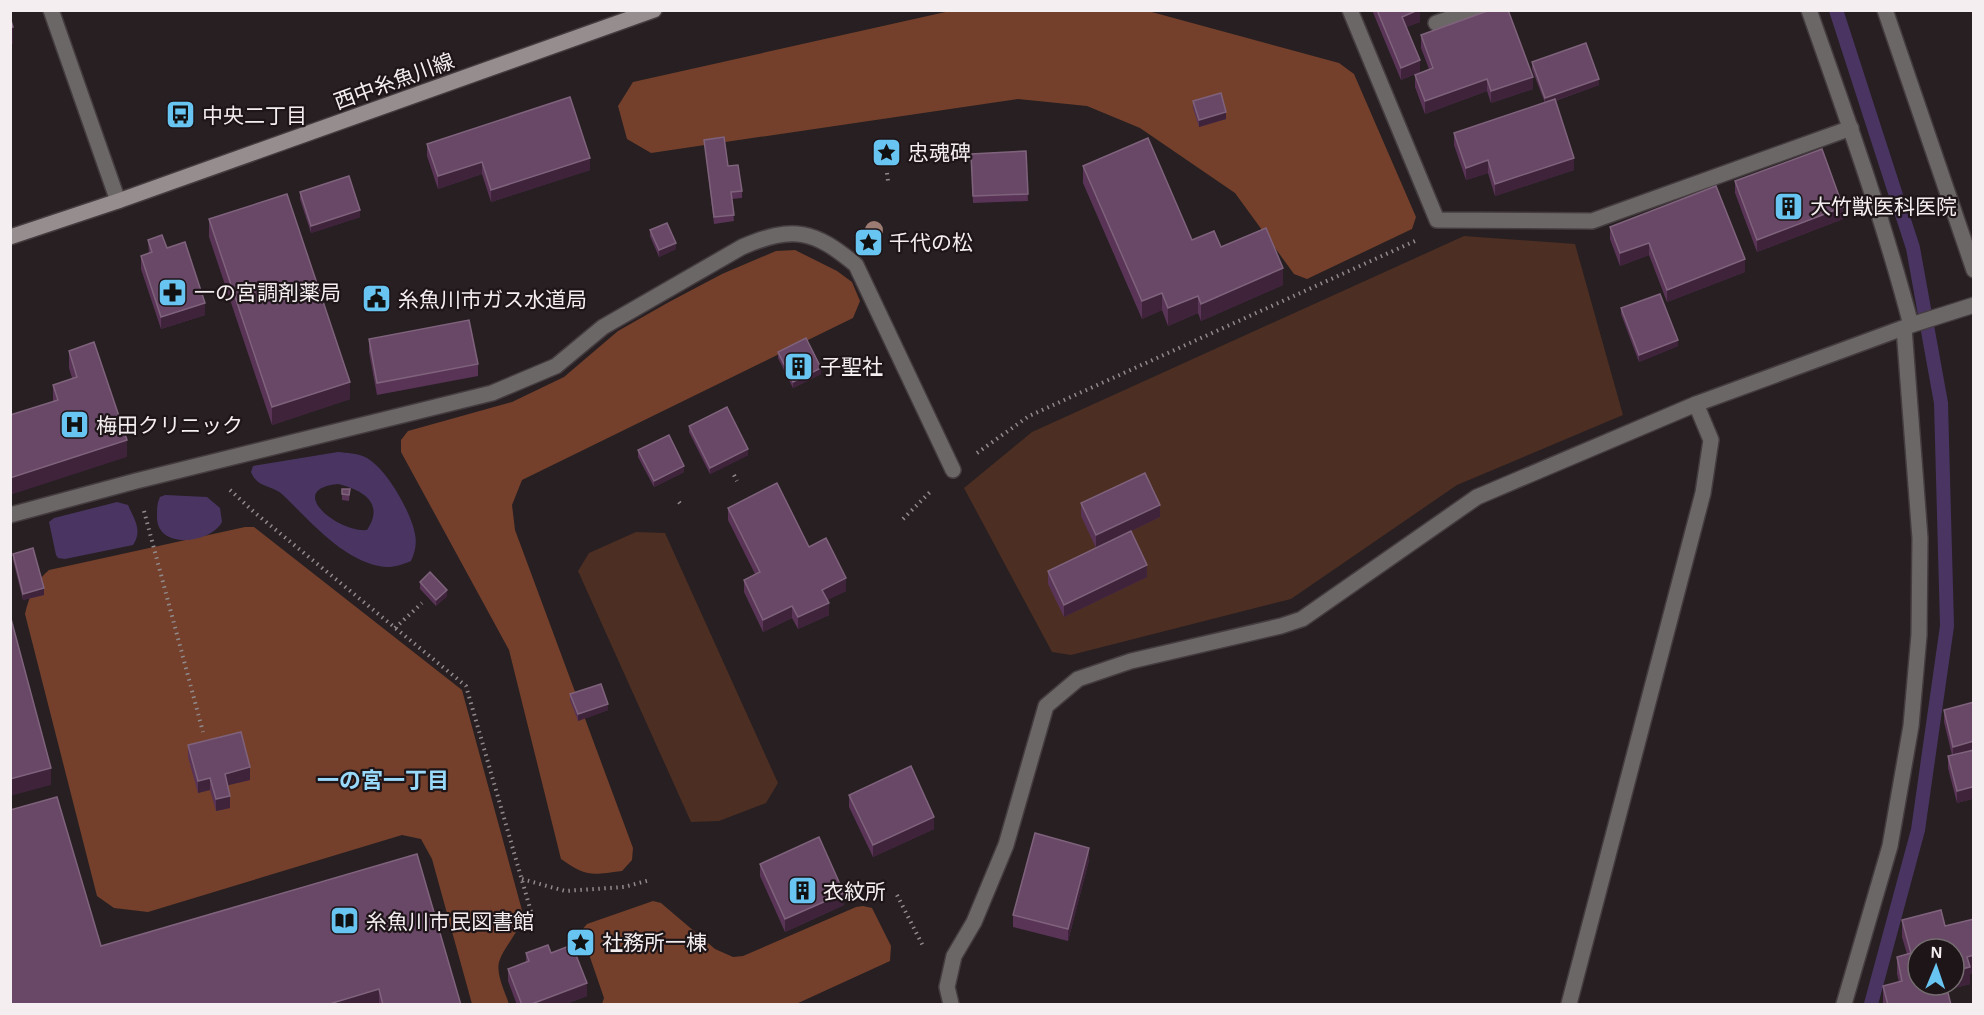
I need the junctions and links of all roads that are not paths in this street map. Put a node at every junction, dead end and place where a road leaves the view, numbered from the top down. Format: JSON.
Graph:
{"nodes":[{"id":1,"x":51,"y":10,"type":"edge"},
{"id":2,"x":654,"y":10,"type":"edge"},
{"id":3,"x":1350,"y":10,"type":"edge"},
{"id":4,"x":1474,"y":10,"type":"edge"},
{"id":5,"x":1809,"y":10,"type":"edge"},
{"id":6,"x":1885,"y":10,"type":"edge"},
{"id":7,"x":1436,"y":23,"type":"dead end"},
{"id":8,"x":1851,"y":128,"type":"junction"},
{"id":9,"x":118,"y":201,"type":"junction"},
{"id":10,"x":10,"y":237,"type":"edge"},
{"id":11,"x":1974,"y":270,"type":"edge"},
{"id":12,"x":1974,"y":305,"type":"edge"},
{"id":13,"x":1907,"y":327,"type":"junction"},
{"id":14,"x":1696,"y":404,"type":"junction"},
{"id":15,"x":952,"y":470,"type":"road end"},
{"id":16,"x":10,"y":515,"type":"edge"},
{"id":17,"x":951,"y":1005,"type":"edge"},
{"id":18,"x":1569,"y":1005,"type":"edge"},
{"id":19,"x":1844,"y":1005,"type":"edge"}],
"edges":[{"from":1,"to":9,"type":"street"},
{"from":2,"to":9,"type":"main road","name":"西中糸魚川線"},
{"from":3,"to":8,"type":"street"},
{"from":4,"to":7,"type":"street"},
{"from":5,"to":8,"type":"street"},
{"from":6,"to":11,"type":"street"},
{"from":8,"to":13,"type":"street"},
{"from":9,"to":10,"type":"main road","name":"西中糸魚川線"},
{"from":12,"to":13,"type":"street"},
{"from":13,"to":14,"type":"street"},
{"from":13,"to":19,"type":"street"},
{"from":14,"to":17,"type":"street"},
{"from":14,"to":18,"type":"street"},
{"from":15,"to":16,"type":"street"}]}
